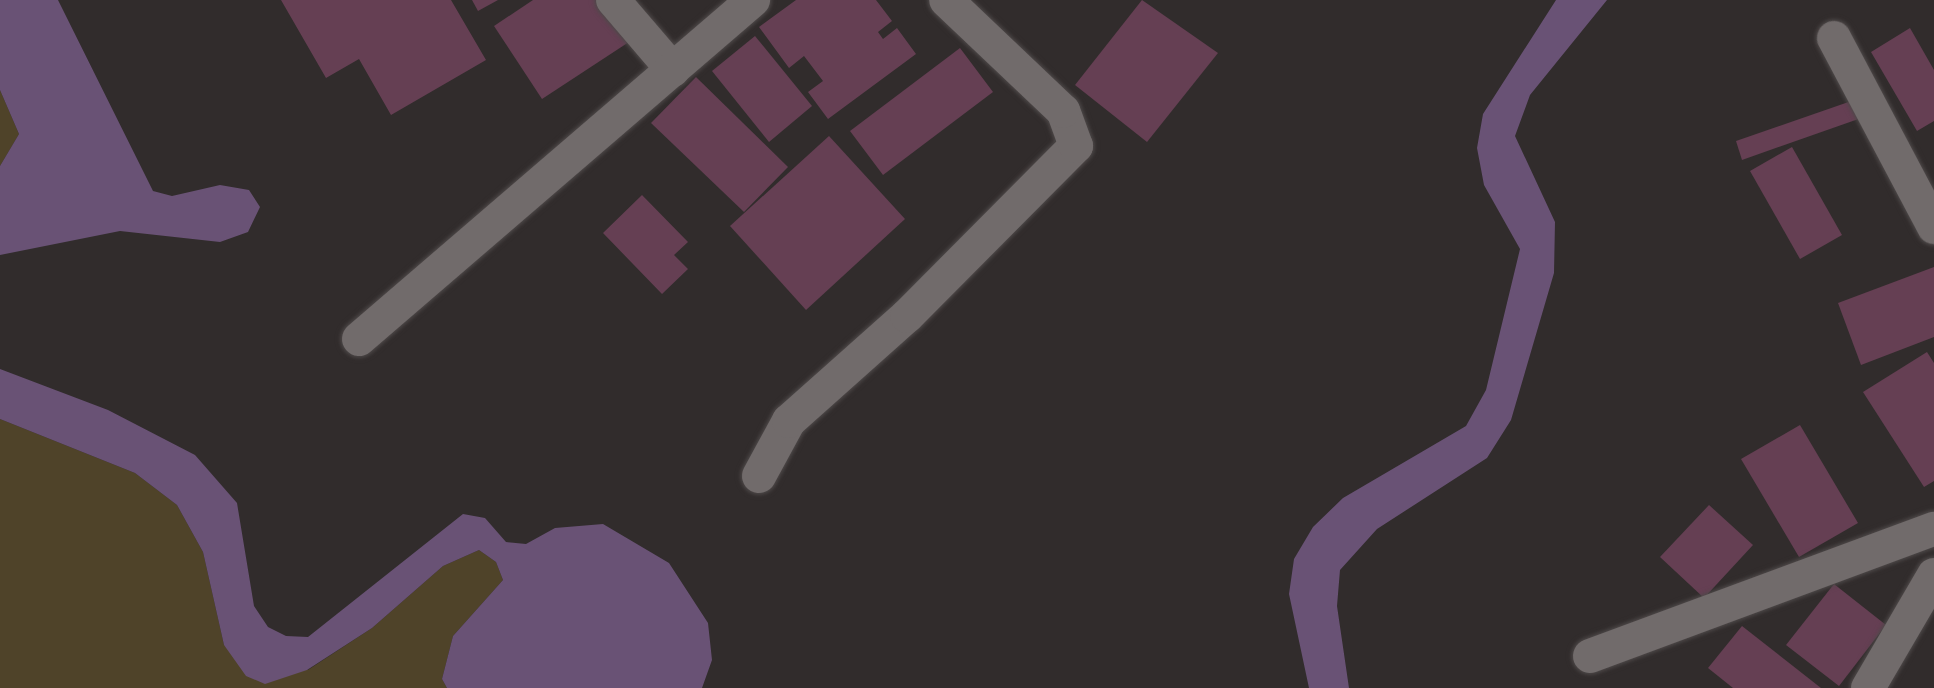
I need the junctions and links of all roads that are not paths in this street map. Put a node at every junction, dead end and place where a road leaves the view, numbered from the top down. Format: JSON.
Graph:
{"nodes":[{"id":1,"x":613,"y":0,"type":"edge"},
{"id":2,"x":753,"y":0,"type":"edge"},
{"id":3,"x":946,"y":0,"type":"edge"},
{"id":4,"x":1834,"y":38,"type":"dead end"},
{"id":5,"x":673,"y":70,"type":"junction"},
{"id":6,"x":1934,"y":227,"type":"edge"},
{"id":7,"x":359,"y":339,"type":"dead end"},
{"id":8,"x":759,"y":476,"type":"dead end"},
{"id":9,"x":1934,"y":529,"type":"edge"},
{"id":10,"x":1934,"y":575,"type":"edge"},
{"id":11,"x":1590,"y":656,"type":"dead end"},
{"id":12,"x":1868,"y":688,"type":"edge"}],
"edges":[{"from":1,"to":5,"type":"street"},
{"from":2,"to":5,"type":"street"},
{"from":3,"to":8,"type":"street"},
{"from":4,"to":6,"type":"street"},
{"from":5,"to":7,"type":"street"},
{"from":9,"to":11,"type":"street"},
{"from":10,"to":12,"type":"street"}]}
